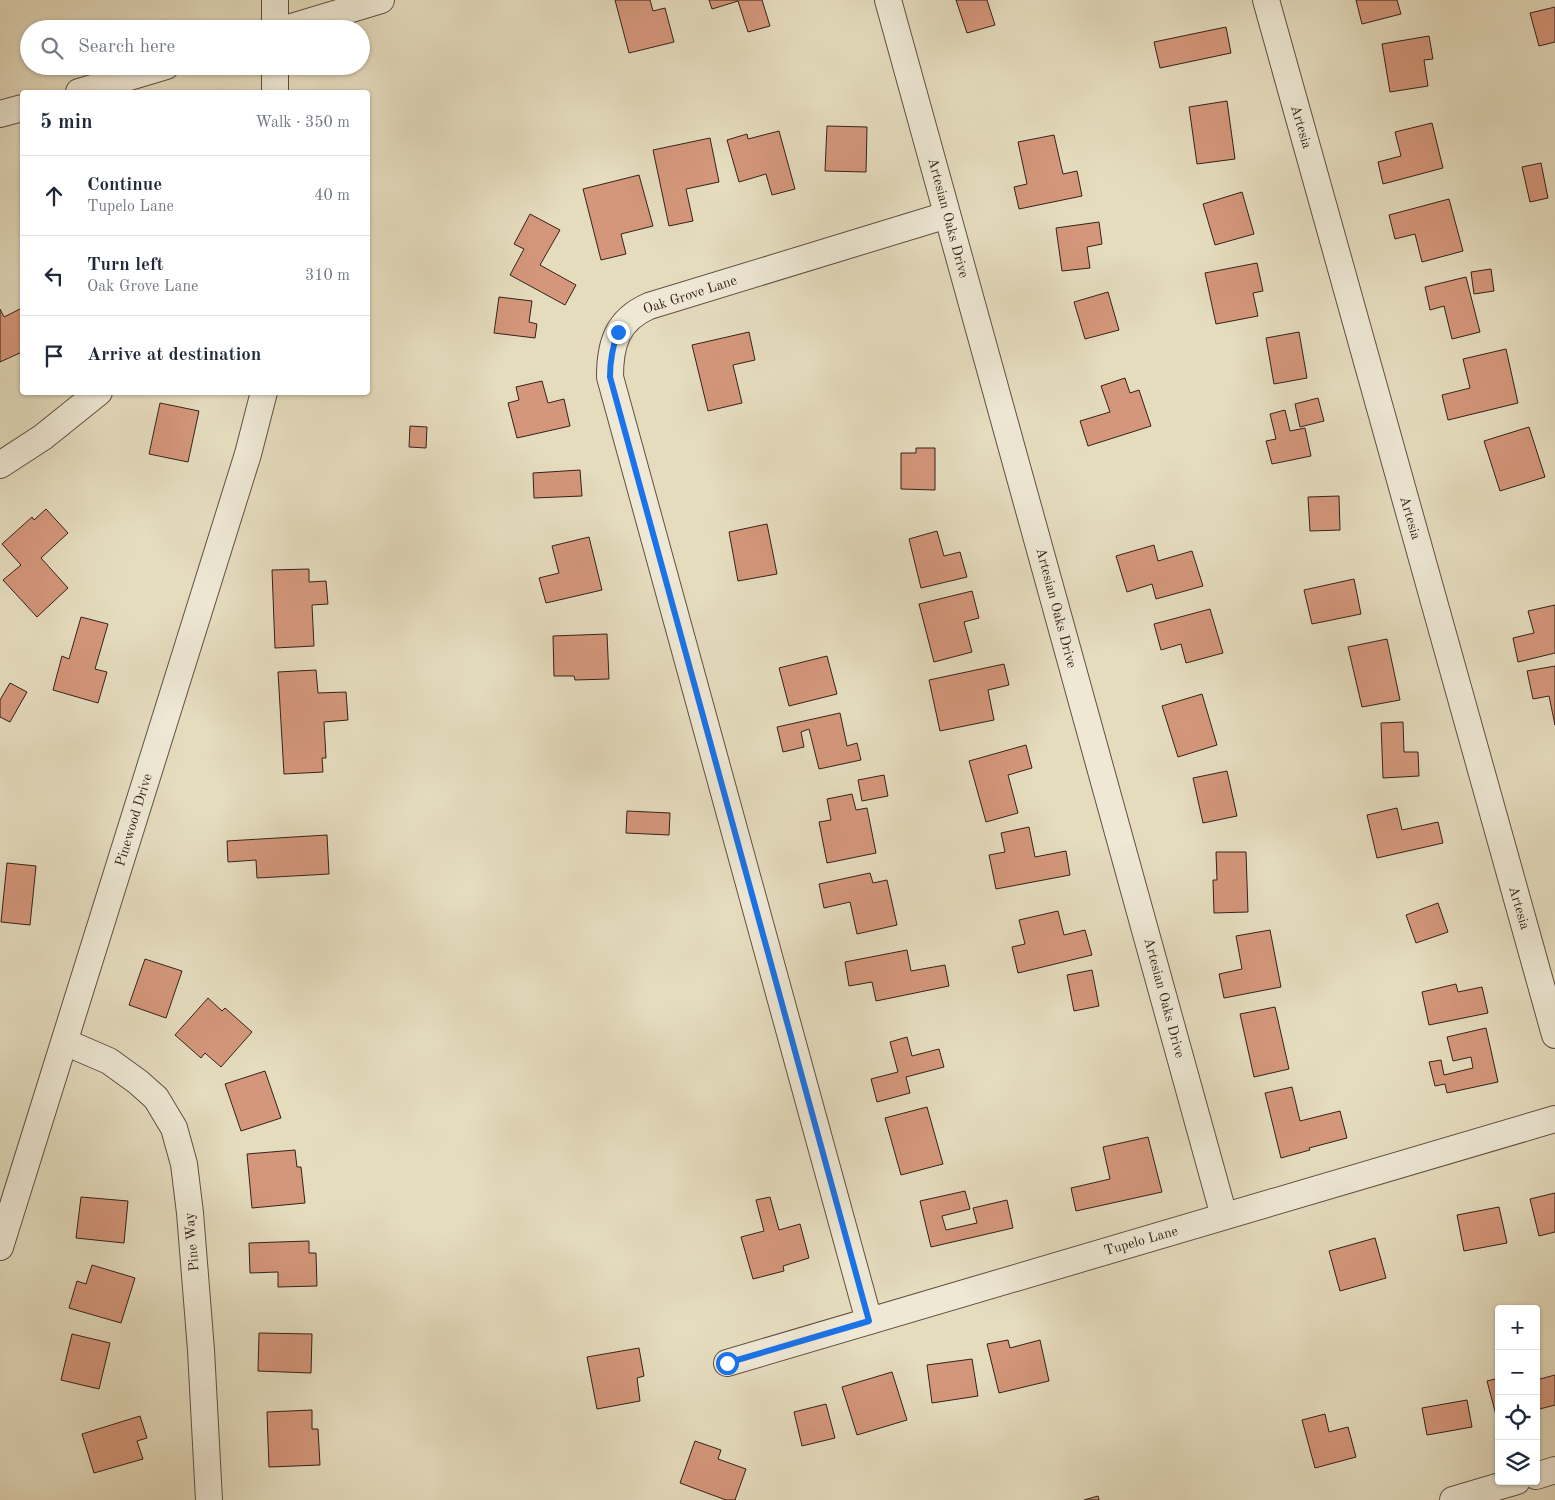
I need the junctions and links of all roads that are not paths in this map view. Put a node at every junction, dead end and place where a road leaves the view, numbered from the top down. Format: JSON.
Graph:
{"nodes":[{"id":1,"x":276,"y":0,"type":"edge"},
{"id":2,"x":381,"y":0,"type":"edge"},
{"id":3,"x":888,"y":0,"type":"edge"},
{"id":4,"x":1266,"y":0,"type":"edge"},
{"id":5,"x":275,"y":20,"type":"edge"},
{"id":6,"x":315,"y":20,"type":"edge"},
{"id":7,"x":136,"y":75,"type":"edge"},
{"id":8,"x":275,"y":75,"type":"edge"},
{"id":9,"x":86,"y":90,"type":"edge"},
{"id":10,"x":275,"y":90,"type":"edge"},
{"id":11,"x":20,"y":109,"type":"edge"},
{"id":12,"x":0,"y":114,"type":"edge"},
{"id":13,"x":947,"y":215,"type":"junction"},
{"id":14,"x":95,"y":395,"type":"edge"},
{"id":15,"x":263,"y":395,"type":"edge"},
{"id":16,"x":0,"y":465,"type":"edge"},
{"id":17,"x":1555,"y":1035,"type":"edge"},
{"id":18,"x":65,"y":1042,"type":"junction"},
{"id":19,"x":1555,"y":1119,"type":"edge"},
{"id":20,"x":1224,"y":1216,"type":"junction"},
{"id":21,"x":0,"y":1247,"type":"edge"},
{"id":22,"x":869,"y":1321,"type":"junction"},
{"id":23,"x":727,"y":1363,"type":"dead end"},
{"id":24,"x":1555,"y":1470,"type":"edge"},
{"id":25,"x":1540,"y":1475,"type":"edge"},
{"id":26,"x":1504,"y":1485,"type":"edge"},
{"id":27,"x":209,"y":1500,"type":"edge"},
{"id":28,"x":1453,"y":1500,"type":"edge"}],
"edges":[{"from":1,"to":5,"type":"street"},
{"from":2,"to":6,"type":"street"},
{"from":3,"to":13,"type":"street","name":"Artesian Oaks Drive"},
{"from":4,"to":17,"type":"street","name":"Artesia"},
{"from":7,"to":9,"type":"street"},
{"from":8,"to":10,"type":"street"},
{"from":11,"to":12,"type":"street"},
{"from":13,"to":20,"type":"street","name":"Artesian Oaks Drive"},
{"from":13,"to":22,"type":"street","name":"Oak Grove Lane"},
{"from":14,"to":16,"type":"street"},
{"from":15,"to":18,"type":"street","name":"Pinewood Drive"},
{"from":18,"to":21,"type":"street","name":"Pinewood Drive"},
{"from":18,"to":27,"type":"street","name":"Pine Way"},
{"from":19,"to":20,"type":"street","name":"Tupelo Lane"},
{"from":20,"to":22,"type":"street","name":"Tupelo Lane"},
{"from":22,"to":23,"type":"street","name":"Tupelo Lane"},
{"from":24,"to":25,"type":"street"},
{"from":26,"to":28,"type":"street"}]}
